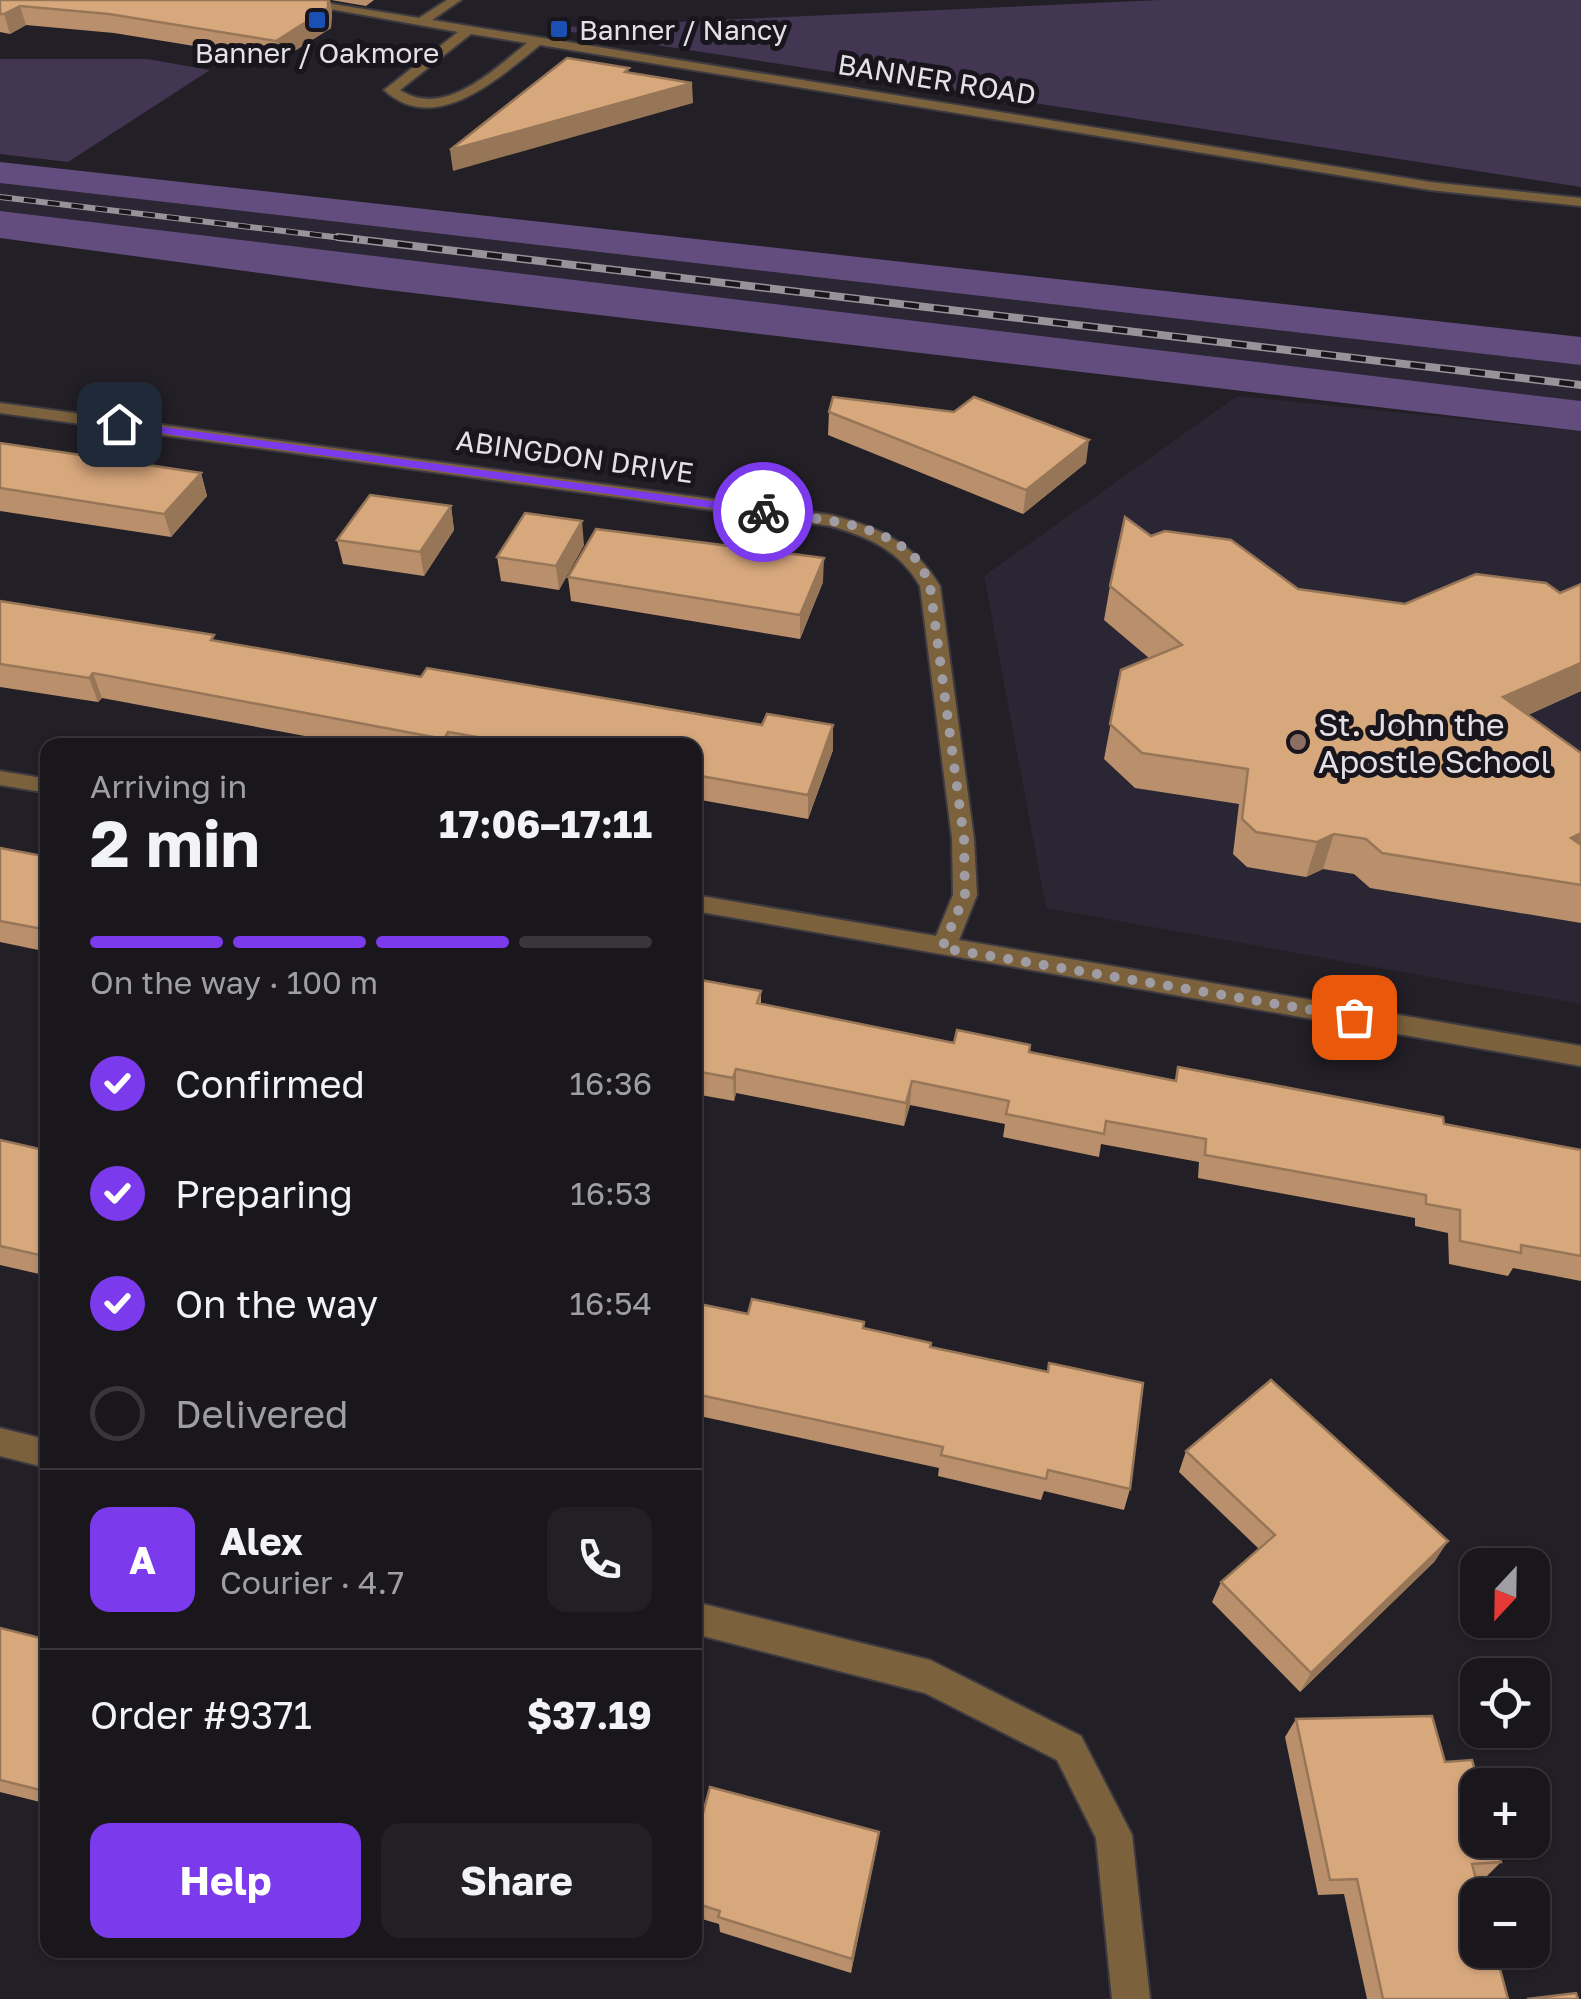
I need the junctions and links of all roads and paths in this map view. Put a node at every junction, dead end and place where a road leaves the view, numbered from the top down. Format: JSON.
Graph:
{"nodes":[{"id":1,"x":286,"y":0,"type":"edge"},
{"id":2,"x":455,"y":0,"type":"edge"},
{"id":3,"x":424,"y":20,"type":"junction"},
{"id":4,"x":471,"y":28,"type":"junction"},
{"id":5,"x":540,"y":39,"type":"junction"},
{"id":6,"x":1581,"y":202,"type":"edge"},
{"id":7,"x":0,"y":408,"type":"edge"},
{"id":8,"x":0,"y":778,"type":"edge"},
{"id":9,"x":40,"y":785,"type":"edge"},
{"id":10,"x":702,"y":904,"type":"edge"},
{"id":11,"x":942,"y":948,"type":"junction"},
{"id":12,"x":1581,"y":1056,"type":"edge"},
{"id":13,"x":0,"y":1442,"type":"edge"},
{"id":14,"x":40,"y":1452,"type":"edge"},
{"id":15,"x":702,"y":1620,"type":"edge"},
{"id":16,"x":1131,"y":1999,"type":"edge"}],
"edges":[{"from":1,"to":3,"type":"street","name":"BANNER ROAD"},
{"from":2,"to":3,"type":"street"},
{"from":3,"to":4,"type":"street","name":"BANNER ROAD"},
{"from":4,"to":5,"type":"street","name":"BANNER ROAD"},
{"from":4,"to":5,"type":"street"},
{"from":5,"to":6,"type":"street","name":"BANNER ROAD"},
{"from":7,"to":11,"type":"street","name":"ABINGDON DRIVE"},
{"from":8,"to":9,"type":"street"},
{"from":10,"to":11,"type":"street"},
{"from":11,"to":12,"type":"street"},
{"from":13,"to":14,"type":"street"},
{"from":15,"to":16,"type":"street"}]}
